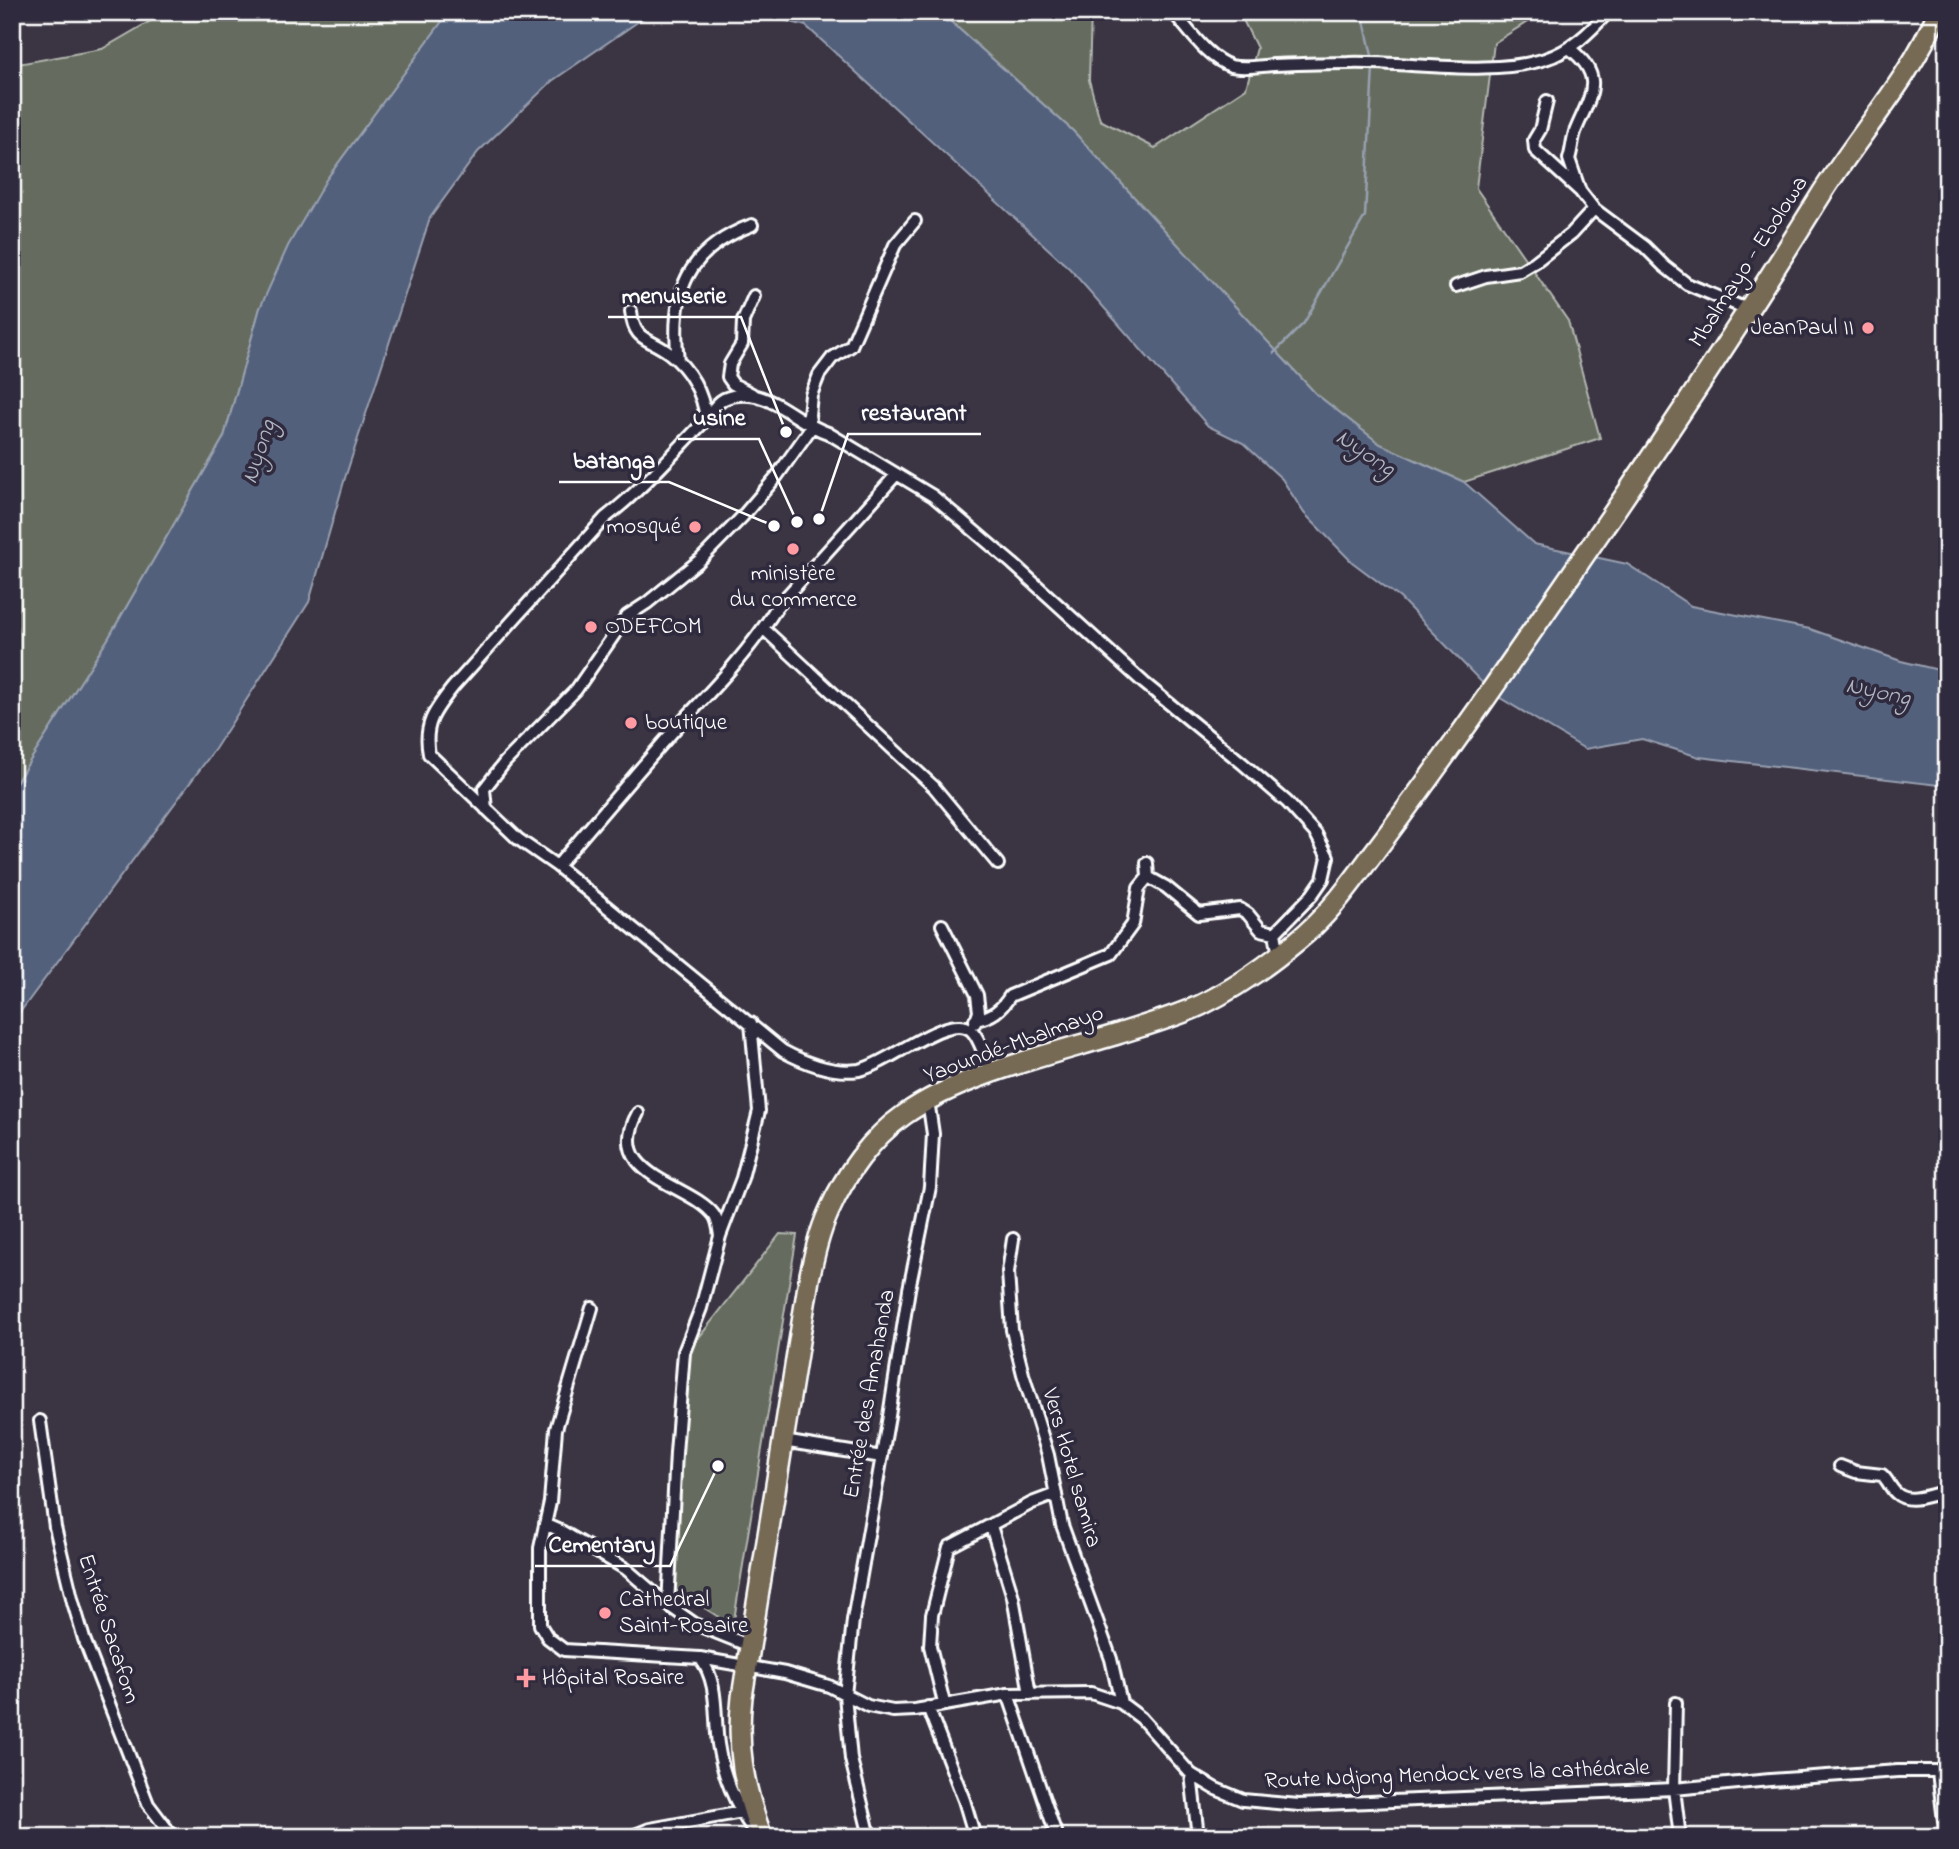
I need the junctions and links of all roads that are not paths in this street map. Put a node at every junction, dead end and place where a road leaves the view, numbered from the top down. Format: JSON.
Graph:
{"nodes":[{"id":1,"x":1173,"y":12,"type":"edge"},
{"id":2,"x":1608,"y":12,"type":"edge"},
{"id":3,"x":1938,"y":12,"type":"edge"},
{"id":4,"x":1569,"y":48,"type":"junction"},
{"id":5,"x":1547,"y":101,"type":"dead end"},
{"id":6,"x":1580,"y":191,"type":"junction"},
{"id":7,"x":1594,"y":209,"type":"junction"},
{"id":8,"x":915,"y":222,"type":"dead end"},
{"id":9,"x":752,"y":225,"type":"dead end"},
{"id":10,"x":1457,"y":286,"type":"dead end"},
{"id":11,"x":754,"y":296,"type":"dead end"},
{"id":12,"x":631,"y":310,"type":"dead end"},
{"id":13,"x":1749,"y":310,"type":"junction"},
{"id":14,"x":678,"y":361,"type":"junction"},
{"id":15,"x":758,"y":397,"type":"junction"},
{"id":16,"x":706,"y":419,"type":"junction"},
{"id":17,"x":811,"y":428,"type":"junction"},
{"id":18,"x":896,"y":475,"type":"junction"},
{"id":19,"x":764,"y":629,"type":"junction"},
{"id":20,"x":1474,"y":714,"type":"joint"},
{"id":21,"x":486,"y":808,"type":"junction"},
{"id":22,"x":1147,"y":863,"type":"dead end"},
{"id":23,"x":998,"y":864,"type":"dead end"},
{"id":24,"x":557,"y":866,"type":"junction"},
{"id":25,"x":1149,"y":877,"type":"junction"},
{"id":26,"x":943,"y":925,"type":"dead end"},
{"id":27,"x":1275,"y":933,"type":"junction"},
{"id":28,"x":1279,"y":956,"type":"junction"},
{"id":29,"x":975,"y":1020,"type":"junction"},
{"id":30,"x":751,"y":1023,"type":"junction"},
{"id":31,"x":974,"y":1033,"type":"junction"},
{"id":32,"x":991,"y":1074,"type":"junction"},
{"id":33,"x":928,"y":1100,"type":"junction"},
{"id":34,"x":638,"y":1113,"type":"dead end"},
{"id":35,"x":720,"y":1236,"type":"junction"},
{"id":36,"x":1013,"y":1239,"type":"dead end"},
{"id":37,"x":592,"y":1308,"type":"dead end"},
{"id":38,"x":40,"y":1421,"type":"dead end"},
{"id":39,"x":783,"y":1441,"type":"junction"},
{"id":40,"x":882,"y":1457,"type":"junction"},
{"id":41,"x":1840,"y":1466,"type":"dead end"},
{"id":42,"x":1947,"y":1492,"type":"edge"},
{"id":43,"x":1056,"y":1494,"type":"junction"},
{"id":44,"x":545,"y":1524,"type":"junction"},
{"id":45,"x":991,"y":1526,"type":"junction"},
{"id":46,"x":668,"y":1605,"type":"junction"},
{"id":47,"x":750,"y":1646,"type":"junction"},
{"id":48,"x":700,"y":1658,"type":"junction"},
{"id":49,"x":747,"y":1668,"type":"junction"},
{"id":50,"x":1008,"y":1694,"type":"junction"},
{"id":51,"x":845,"y":1695,"type":"junction"},
{"id":52,"x":1030,"y":1695,"type":"junction"},
{"id":53,"x":944,"y":1703,"type":"junction"},
{"id":54,"x":1121,"y":1703,"type":"junction"},
{"id":55,"x":1676,"y":1703,"type":"dead end"},
{"id":56,"x":928,"y":1707,"type":"junction"},
{"id":57,"x":1942,"y":1771,"type":"edge"},
{"id":58,"x":1191,"y":1774,"type":"junction"},
{"id":59,"x":1675,"y":1789,"type":"junction"},
{"id":60,"x":742,"y":1812,"type":"junction"},
{"id":61,"x":173,"y":1837,"type":"edge"},
{"id":62,"x":630,"y":1837,"type":"edge"},
{"id":63,"x":760,"y":1837,"type":"edge"},
{"id":64,"x":870,"y":1837,"type":"edge"},
{"id":65,"x":975,"y":1837,"type":"edge"},
{"id":66,"x":1057,"y":1837,"type":"edge"},
{"id":67,"x":1198,"y":1837,"type":"edge"},
{"id":68,"x":1680,"y":1837,"type":"edge"},
{"id":69,"x":1946,"y":1837,"type":"edge"}],
"edges":[{"from":1,"to":4,"type":"street"},
{"from":2,"to":4,"type":"street"},
{"from":3,"to":13,"type":"highway","name":"Mbalmayo - Ebolowa"},
{"from":4,"to":6,"type":"street"},
{"from":5,"to":6,"type":"street"},
{"from":6,"to":7,"type":"street"},
{"from":7,"to":10,"type":"street"},
{"from":7,"to":13,"type":"street"},
{"from":8,"to":17,"type":"street"},
{"from":9,"to":14,"type":"street"},
{"from":11,"to":15,"type":"street"},
{"from":12,"to":14,"type":"street"},
{"from":13,"to":20,"type":"highway","name":"Mbalmayo - Ebolowa"},
{"from":14,"to":16,"type":"street"},
{"from":15,"to":16,"type":"street"},
{"from":15,"to":17,"type":"street"},
{"from":16,"to":21,"type":"street"},
{"from":17,"to":18,"type":"street"},
{"from":17,"to":21,"type":"street"},
{"from":18,"to":19,"type":"street"},
{"from":18,"to":27,"type":"street"},
{"from":19,"to":23,"type":"street"},
{"from":19,"to":24,"type":"street"},
{"from":20,"to":28,"type":"highway","name":"Yaoundé-Mbalmayo"},
{"from":21,"to":24,"type":"street"},
{"from":22,"to":25,"type":"street"},
{"from":24,"to":30,"type":"street"},
{"from":25,"to":27,"type":"street"},
{"from":25,"to":29,"type":"street"},
{"from":26,"to":29,"type":"street"},
{"from":27,"to":28,"type":"street"},
{"from":28,"to":32,"type":"highway","name":"Yaoundé-Mbalmayo"},
{"from":29,"to":31,"type":"street"},
{"from":30,"to":31,"type":"street"},
{"from":30,"to":35,"type":"street"},
{"from":31,"to":32,"type":"street"},
{"from":32,"to":33,"type":"highway","name":"Yaoundé-Mbalmayo"},
{"from":33,"to":39,"type":"highway","name":"Yaoundé-Mbalmayo"},
{"from":33,"to":40,"type":"street","name":"Entrée des Amahanda"},
{"from":34,"to":35,"type":"street"},
{"from":35,"to":46,"type":"street"},
{"from":36,"to":43,"type":"street","name":"Vers Hotel samira"},
{"from":37,"to":44,"type":"street","name":"Route Ndjong Mendock vers la cathédrale"},
{"from":38,"to":61,"type":"street","name":"Entrée Sacafom"},
{"from":39,"to":40,"type":"street"},
{"from":39,"to":47,"type":"highway","name":"Yaoundé-Mbalmayo"},
{"from":40,"to":51,"type":"street","name":"Entrée des Amahanda"},
{"from":41,"to":42,"type":"street"},
{"from":43,"to":45,"type":"street"},
{"from":43,"to":54,"type":"street","name":"Vers Hotel samira"},
{"from":44,"to":46,"type":"street"},
{"from":44,"to":48,"type":"street","name":"Route Ndjong Mendock vers la cathédrale"},
{"from":45,"to":52,"type":"street"},
{"from":45,"to":53,"type":"street"},
{"from":46,"to":47,"type":"street"},
{"from":47,"to":49,"type":"highway","name":"Yaoundé-Mbalmayo"},
{"from":48,"to":49,"type":"street","name":"Route Ndjong Mendock vers la cathédrale"},
{"from":48,"to":60,"type":"street"},
{"from":49,"to":51,"type":"street","name":"Route Ndjong Mendock vers la cathédrale"},
{"from":49,"to":63,"type":"highway","name":"Yaoundé-Mbalmayo"},
{"from":50,"to":52,"type":"street","name":"Route Ndjong Mendock vers la cathédrale"},
{"from":50,"to":53,"type":"street","name":"Route Ndjong Mendock vers la cathédrale"},
{"from":50,"to":66,"type":"street"},
{"from":51,"to":56,"type":"street","name":"Route Ndjong Mendock vers la cathédrale"},
{"from":51,"to":64,"type":"street","name":"Entrée des Amahanda"},
{"from":52,"to":54,"type":"street","name":"Route Ndjong Mendock vers la cathédrale"},
{"from":53,"to":56,"type":"street","name":"Route Ndjong Mendock vers la cathédrale"},
{"from":54,"to":58,"type":"street","name":"Route Ndjong Mendock vers la cathédrale"},
{"from":55,"to":59,"type":"street"},
{"from":56,"to":65,"type":"street"},
{"from":57,"to":59,"type":"street","name":"Route Ndjong Mendock vers la cathédrale"},
{"from":57,"to":69,"type":"street"},
{"from":58,"to":59,"type":"street","name":"Route Ndjong Mendock vers la cathédrale"},
{"from":58,"to":67,"type":"street"},
{"from":59,"to":68,"type":"street"},
{"from":60,"to":62,"type":"street"},
{"from":60,"to":63,"type":"street"}]}
